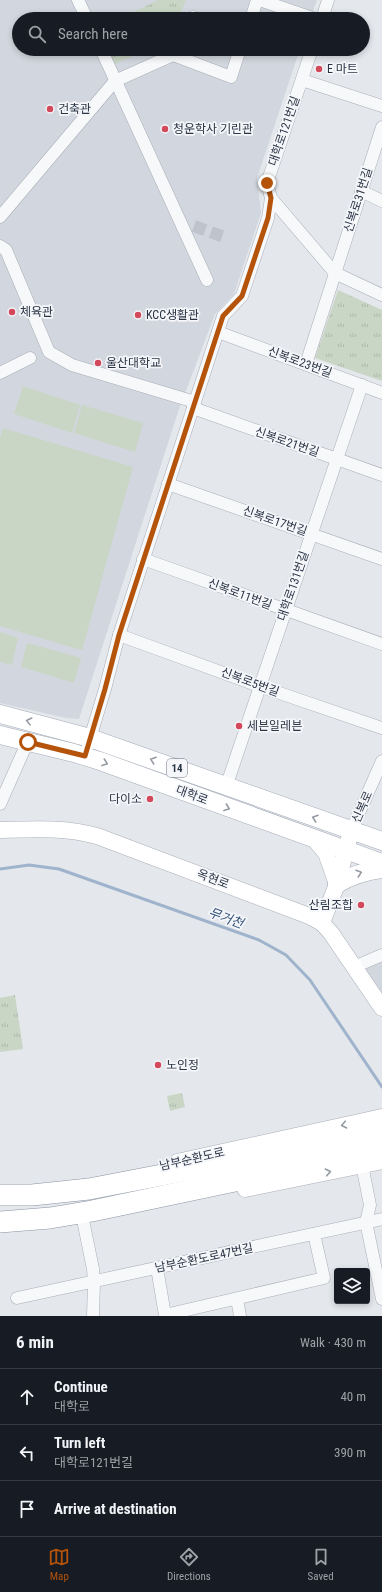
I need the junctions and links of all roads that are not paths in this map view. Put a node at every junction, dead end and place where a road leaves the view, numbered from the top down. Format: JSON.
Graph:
{"nodes":[{"id":1,"x":78,"y":0,"type":"edge"},
{"id":2,"x":258,"y":0,"type":"edge"},
{"id":3,"x":328,"y":0,"type":"edge"},
{"id":4,"x":84,"y":12,"type":"edge"},
{"id":5,"x":254,"y":12,"type":"edge"},
{"id":6,"x":294,"y":12,"type":"edge"},
{"id":7,"x":324,"y":12,"type":"edge"},
{"id":8,"x":104,"y":56,"type":"edge"},
{"id":9,"x":166,"y":56,"type":"edge"},
{"id":10,"x":183,"y":56,"type":"edge"},
{"id":11,"x":238,"y":56,"type":"edge"},
{"id":12,"x":310,"y":56,"type":"edge"},
{"id":13,"x":302,"y":80,"type":"junction"},
{"id":14,"x":115,"y":81,"type":"junction"},
{"id":15,"x":382,"y":106,"type":"edge"},
{"id":16,"x":382,"y":127,"type":"edge"},
{"id":17,"x":361,"y":191,"type":"junction"},
{"id":18,"x":271,"y":198,"type":"junction"},
{"id":19,"x":382,"y":201,"type":"edge"},
{"id":20,"x":0,"y":217,"type":"edge"},
{"id":21,"x":180,"y":221,"type":"junction"},
{"id":22,"x":194,"y":226,"type":"tunnel mouth"},
{"id":23,"x":0,"y":246,"type":"edge"},
{"id":24,"x":335,"y":273,"type":"junction"},
{"id":25,"x":208,"y":280,"type":"dead end"},
{"id":26,"x":382,"y":295,"type":"edge"},
{"id":27,"x":218,"y":332,"type":"junction"},
{"id":28,"x":30,"y":358,"type":"dead end"},
{"id":29,"x":306,"y":364,"type":"junction"},
{"id":30,"x":0,"y":373,"type":"edge"},
{"id":31,"x":362,"y":385,"type":"junction"},
{"id":32,"x":382,"y":393,"type":"edge"},
{"id":33,"x":194,"y":405,"type":"junction"},
{"id":34,"x":337,"y":459,"type":"junction"},
{"id":35,"x":382,"y":475,"type":"edge"},
{"id":36,"x":168,"y":484,"type":"junction"},
{"id":37,"x":311,"y":534,"type":"junction"},
{"id":38,"x":143,"y":559,"type":"junction"},
{"id":39,"x":382,"y":559,"type":"edge"},
{"id":40,"x":285,"y":610,"type":"junction"},
{"id":41,"x":119,"y":635,"type":"junction"},
{"id":42,"x":382,"y":644,"type":"edge"},
{"id":43,"x":259,"y":686,"type":"junction"},
{"id":44,"x":0,"y":714,"type":"edge"},
{"id":45,"x":382,"y":728,"type":"edge"},
{"id":46,"x":0,"y":735,"type":"edge"},
{"id":47,"x":90,"y":738,"type":"junction"},
{"id":48,"x":28,"y":742,"type":"junction"},
{"id":49,"x":85,"y":756,"type":"junction"},
{"id":50,"x":382,"y":761,"type":"edge"},
{"id":51,"x":226,"y":787,"type":"junction"},
{"id":52,"x":0,"y":804,"type":"edge"},
{"id":53,"x":0,"y":830,"type":"edge"},
{"id":54,"x":351,"y":831,"type":"junction"},
{"id":55,"x":314,"y":839,"type":"junction"},
{"id":56,"x":382,"y":841,"type":"edge"},
{"id":57,"x":346,"y":850,"type":"junction"},
{"id":58,"x":382,"y":863,"type":"edge"},
{"id":59,"x":382,"y":869,"type":"edge"},
{"id":60,"x":338,"y":884,"type":"junction"},
{"id":61,"x":322,"y":923,"type":"junction"},
{"id":62,"x":382,"y":955,"type":"edge"},
{"id":63,"x":354,"y":966,"type":"junction"},
{"id":64,"x":382,"y":1008,"type":"edge"},
{"id":65,"x":382,"y":1117,"type":"edge"},
{"id":66,"x":382,"y":1130,"type":"edge"},
{"id":67,"x":382,"y":1150,"type":"edge"},
{"id":68,"x":382,"y":1162,"type":"edge"},
{"id":69,"x":362,"y":1166,"type":"junction"},
{"id":70,"x":0,"y":1195,"type":"edge"},
{"id":71,"x":382,"y":1219,"type":"edge"},
{"id":72,"x":83,"y":1220,"type":"junction"},
{"id":73,"x":0,"y":1222,"type":"edge"},
{"id":74,"x":366,"y":1222,"type":"junction"},
{"id":75,"x":314,"y":1234,"type":"junction"},
{"id":76,"x":156,"y":1268,"type":"junction"},
{"id":77,"x":94,"y":1282,"type":"junction"},
{"id":78,"x":17,"y":1298,"type":"dead end"},
{"id":79,"x":237,"y":1299,"type":"junction"},
{"id":80,"x":382,"y":1299,"type":"edge"},
{"id":81,"x":93,"y":1316,"type":"edge"},
{"id":82,"x":240,"y":1316,"type":"edge"}],
"edges":[{"from":1,"to":4,"type":"street"},
{"from":2,"to":5,"type":"street"},
{"from":2,"to":6,"type":"street"},
{"from":3,"to":7,"type":"street"},
{"from":8,"to":14,"type":"street"},
{"from":9,"to":14,"type":"street"},
{"from":10,"to":11,"type":"street"},
{"from":12,"to":13,"type":"street","name":"대학로121번길"},
{"from":13,"to":15,"type":"street"},
{"from":13,"to":18,"type":"street","name":"대학로121번길"},
{"from":14,"to":20,"type":"street"},
{"from":14,"to":21,"type":"street"},
{"from":16,"to":17,"type":"street","name":"신복로31번길"},
{"from":17,"to":19,"type":"street"},
{"from":17,"to":24,"type":"street","name":"신복로31번길"},
{"from":18,"to":24,"type":"street"},
{"from":18,"to":27,"type":"street","name":"대학로121번길"},
{"from":21,"to":22,"type":"street"},
{"from":21,"to":25,"type":"street"},
{"from":23,"to":33,"type":"street","name":"신복로21번길"},
{"from":24,"to":26,"type":"street"},
{"from":24,"to":29,"type":"street","name":"신복로31번길"},
{"from":27,"to":29,"type":"street","name":"신복로23번길"},
{"from":27,"to":33,"type":"street","name":"대학로121번길"},
{"from":28,"to":30,"type":"street"},
{"from":29,"to":31,"type":"street","name":"신복로23번길"},
{"from":31,"to":32,"type":"street","name":"신복로23번길"},
{"from":31,"to":34,"type":"street","name":"대학로131번길"},
{"from":33,"to":34,"type":"street","name":"신복로21번길"},
{"from":33,"to":36,"type":"street","name":"대학로121번길"},
{"from":34,"to":35,"type":"street","name":"신복로21번길"},
{"from":34,"to":37,"type":"street","name":"대학로131번길"},
{"from":36,"to":37,"type":"street","name":"신복로17번길"},
{"from":36,"to":38,"type":"street","name":"대학로121번길"},
{"from":37,"to":39,"type":"street","name":"신복로17번길"},
{"from":37,"to":40,"type":"street","name":"대학로131번길"},
{"from":38,"to":40,"type":"street","name":"신복로11번길"},
{"from":38,"to":41,"type":"street","name":"대학로121번길"},
{"from":40,"to":42,"type":"street","name":"신복로11번길"},
{"from":40,"to":43,"type":"street","name":"대학로131번길"},
{"from":41,"to":43,"type":"street","name":"신복로5번길"},
{"from":41,"to":47,"type":"street","name":"대학로121번길"},
{"from":43,"to":45,"type":"street","name":"신복로5번길"},
{"from":43,"to":51,"type":"street","name":"대학로131번길"},
{"from":47,"to":44,"type":"main road","name":"대학로","number":"14","one_way":true},
{"from":46,"to":48,"type":"main road","name":"대학로","number":"14"},
{"from":47,"to":49,"type":"street","name":"대학로121번길"},
{"from":51,"to":47,"type":"main road","name":"대학로","number":"14","one_way":true},
{"from":48,"to":49,"type":"main road","name":"대학로","number":"14"},
{"from":48,"to":52,"type":"street"},
{"from":49,"to":55,"type":"main road","name":"대학로","number":"14","one_way":true},
{"from":50,"to":54,"type":"street","name":"신복로"},
{"from":54,"to":51,"type":"main road","name":"대학로","number":"14","one_way":true},
{"from":53,"to":61,"type":"main road","name":"옥현로"},
{"from":54,"to":56,"type":"main road","name":"대학로","number":"14"},
{"from":54,"to":57,"type":"main road"},
{"from":55,"to":57,"type":"main road","name":"대학로","number":"14"},
{"from":55,"to":60,"type":"main road"},
{"from":57,"to":58,"type":"main road","name":"대학로","number":"14"},
{"from":57,"to":60,"type":"main road"},
{"from":60,"to":59,"type":"main road","one_way":true},
{"from":60,"to":61,"type":"main road"},
{"from":61,"to":63,"type":"main road","name":"옥현로"},
{"from":62,"to":63,"type":"street"},
{"from":63,"to":64,"type":"main road","name":"옥현로"},
{"from":65,"to":70,"type":"main road","name":"남부순환도로","one_way":true},
{"from":66,"to":70,"type":"highway"},
{"from":67,"to":73,"type":"highway"},
{"from":68,"to":69,"type":"main road"},
{"from":72,"to":69,"type":"main road","one_way":true},
{"from":69,"to":74,"type":"street"},
{"from":71,"to":74,"type":"street","name":"남부순환도로47번길"},
{"from":72,"to":73,"type":"main road"},
{"from":72,"to":77,"type":"street"},
{"from":74,"to":75,"type":"street","name":"남부순환도로47번길"},
{"from":74,"to":80,"type":"street"},
{"from":75,"to":76,"type":"street","name":"남부순환도로47번길"},
{"from":75,"to":79,"type":"street"},
{"from":76,"to":77,"type":"street","name":"남부순환도로47번길"},
{"from":76,"to":79,"type":"street"},
{"from":77,"to":78,"type":"street","name":"남부순환도로47번길"},
{"from":77,"to":81,"type":"street"},
{"from":79,"to":82,"type":"street"}]}
